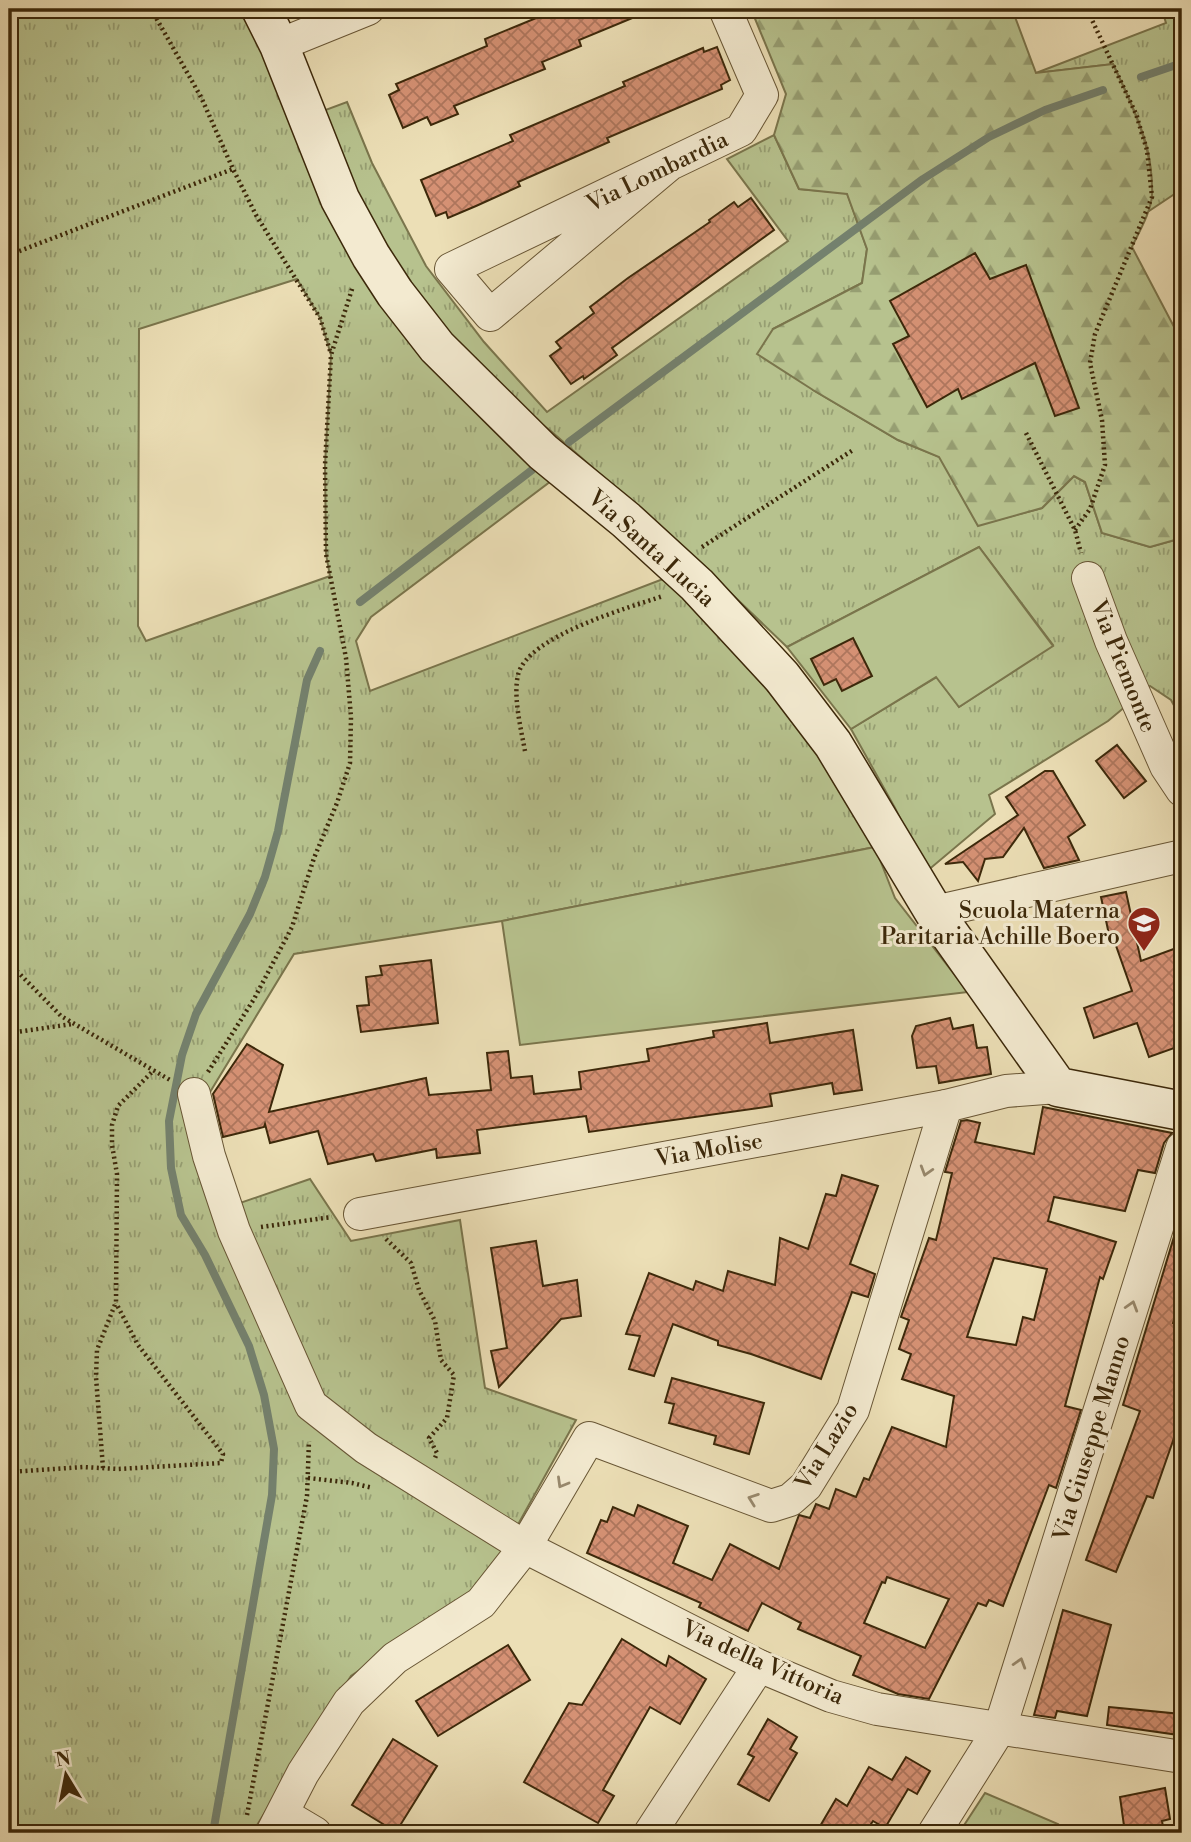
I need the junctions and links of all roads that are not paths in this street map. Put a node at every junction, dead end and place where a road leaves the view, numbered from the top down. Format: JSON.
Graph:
{"nodes":[{"id":1,"x":261,"y":9,"type":"edge"},
{"id":2,"x":368,"y":9,"type":"edge"},
{"id":3,"x":724,"y":9,"type":"edge"},
{"id":4,"x":279,"y":45,"type":"junction"},
{"id":5,"x":670,"y":164,"type":"junction"},
{"id":6,"x":1088,"y":578,"type":"road end"},
{"id":7,"x":1182,"y":790,"type":"edge"},
{"id":8,"x":1182,"y":856,"type":"edge"},
{"id":9,"x":933,"y":912,"type":"junction"},
{"id":10,"x":1058,"y":1087,"type":"junction"},
{"id":11,"x":194,"y":1094,"type":"road end"},
{"id":12,"x":946,"y":1106,"type":"junction"},
{"id":13,"x":1182,"y":1111,"type":"edge"},
{"id":14,"x":1182,"y":1147,"type":"edge"},
{"id":15,"x":360,"y":1214,"type":"road end"},
{"id":16,"x":525,"y":1547,"type":"junction"},
{"id":17,"x":759,"y":1666,"type":"junction"},
{"id":18,"x":1000,"y":1728,"type":"junction"},
{"id":19,"x":1182,"y":1757,"type":"edge"},
{"id":20,"x":267,"y":1822,"type":"edge"},
{"id":21,"x":315,"y":1833,"type":"edge"},
{"id":22,"x":650,"y":1833,"type":"edge"},
{"id":23,"x":934,"y":1833,"type":"edge"}],
"edges":[{"from":1,"to":4,"type":"street","name":"Via Santa Lucia"},
{"from":2,"to":4,"type":"street"},
{"from":3,"to":5,"type":"street","name":"Via Lombardia"},
{"from":4,"to":9,"type":"street","name":"Via Santa Lucia"},
{"from":5,"to":5,"type":"street","name":"Via Lombardia"},
{"from":6,"to":7,"type":"street","name":"Via Piemonte"},
{"from":8,"to":9,"type":"street"},
{"from":9,"to":10,"type":"street","name":"Via Santa Lucia"},
{"from":10,"to":12,"type":"street","name":"Via Molise"},
{"from":10,"to":13,"type":"street"},
{"from":11,"to":16,"type":"street","name":"Via della Vittoria"},
{"from":12,"to":15,"type":"street","name":"Via Molise"},
{"from":12,"to":16,"type":"street","name":"Via Lazio","one_way":true},
{"from":18,"to":14,"type":"street","name":"Via Giuseppe Manno","one_way":true},
{"from":16,"to":17,"type":"street","name":"Via della Vittoria"},
{"from":16,"to":20,"type":"street"},
{"from":17,"to":18,"type":"street","name":"Via della Vittoria"},
{"from":17,"to":22,"type":"street"},
{"from":18,"to":19,"type":"street","name":"Via della Vittoria"},
{"from":18,"to":23,"type":"street","name":"Via Giuseppe Manno"},
{"from":20,"to":21,"type":"street"}]}
